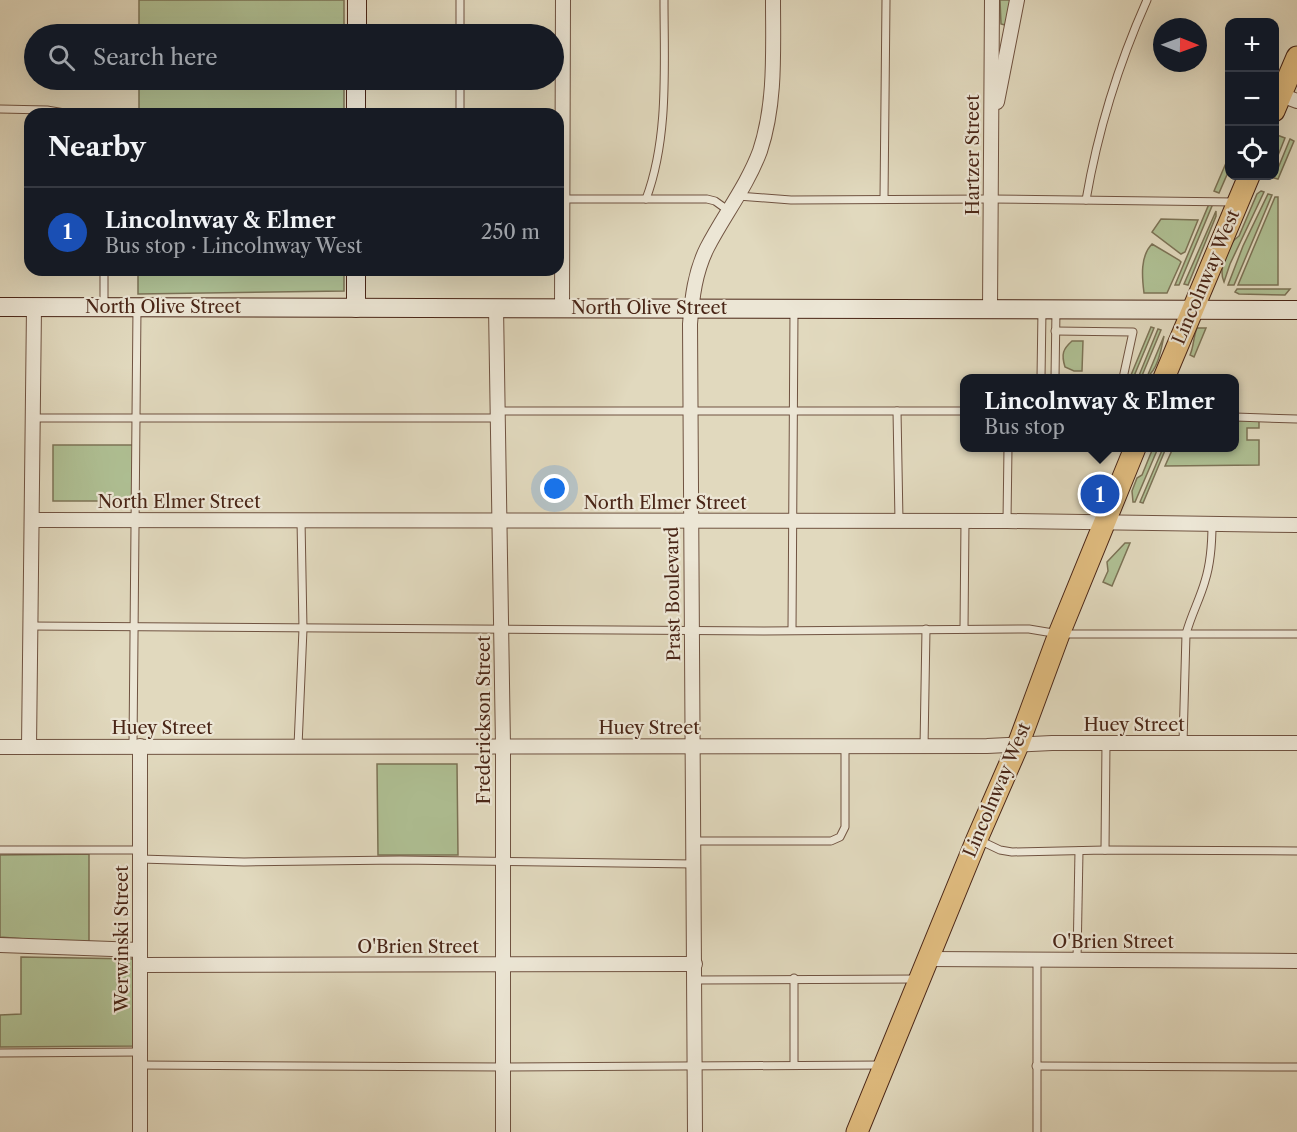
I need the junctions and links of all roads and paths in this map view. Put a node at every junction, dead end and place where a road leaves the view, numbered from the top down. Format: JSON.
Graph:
{"nodes":[{"id":1,"x":357,"y":0,"type":"edge"},
{"id":2,"x":460,"y":0,"type":"edge"},
{"id":3,"x":563,"y":0,"type":"edge"},
{"id":4,"x":664,"y":0,"type":"edge"},
{"id":5,"x":773,"y":0,"type":"edge"},
{"id":6,"x":886,"y":0,"type":"edge"},
{"id":7,"x":992,"y":0,"type":"edge"},
{"id":8,"x":1017,"y":0,"type":"edge"},
{"id":9,"x":1147,"y":0,"type":"edge"},
{"id":10,"x":357,"y":24,"type":"edge"},
{"id":11,"x":460,"y":24,"type":"edge"},
{"id":12,"x":563,"y":24,"type":"edge"},
{"id":13,"x":1297,"y":57,"type":"edge"},
{"id":14,"x":356,"y":90,"type":"edge"},
{"id":15,"x":460,"y":90,"type":"edge"},
{"id":16,"x":562,"y":90,"type":"edge"},
{"id":17,"x":1284,"y":102,"type":"edge"},
{"id":18,"x":356,"y":108,"type":"edge"},
{"id":19,"x":460,"y":108,"type":"edge"},
{"id":20,"x":561,"y":108,"type":"edge"},
{"id":21,"x":0,"y":110,"type":"edge"},
{"id":22,"x":24,"y":110,"type":"edge"},
{"id":23,"x":991,"y":136,"type":"junction"},
{"id":24,"x":1247,"y":180,"type":"edge"},
{"id":25,"x":738,"y":196,"type":"junction"},
{"id":26,"x":564,"y":199,"type":"edge"},
{"id":27,"x":646,"y":199,"type":"junction"},
{"id":28,"x":884,"y":199,"type":"junction"},
{"id":29,"x":991,"y":199,"type":"junction"},
{"id":30,"x":1086,"y":201,"type":"junction"},
{"id":31,"x":1238,"y":202,"type":"junction"},
{"id":32,"x":729,"y":211,"type":"junction"},
{"id":33,"x":105,"y":276,"type":"edge"},
{"id":34,"x":356,"y":276,"type":"edge"},
{"id":35,"x":561,"y":276,"type":"edge"},
{"id":36,"x":104,"y":307,"type":"junction"},
{"id":37,"x":0,"y":308,"type":"edge"},
{"id":38,"x":34,"y":308,"type":"junction"},
{"id":39,"x":137,"y":308,"type":"junction"},
{"id":40,"x":356,"y":308,"type":"junction"},
{"id":41,"x":496,"y":308,"type":"junction"},
{"id":42,"x":562,"y":308,"type":"junction"},
{"id":43,"x":692,"y":308,"type":"junction"},
{"id":44,"x":794,"y":309,"type":"junction"},
{"id":45,"x":990,"y":310,"type":"junction"},
{"id":46,"x":1049,"y":310,"type":"junction"},
{"id":47,"x":1297,"y":310,"type":"edge"},
{"id":48,"x":1192,"y":311,"type":"junction"},
{"id":49,"x":1055,"y":331,"type":"junction"},
{"id":50,"x":1041,"y":374,"type":"edge"},
{"id":51,"x":1055,"y":374,"type":"edge"},
{"id":52,"x":1124,"y":374,"type":"edge"},
{"id":53,"x":1166,"y":374,"type":"edge"},
{"id":54,"x":690,"y":411,"type":"junction"},
{"id":55,"x":793,"y":411,"type":"junction"},
{"id":56,"x":897,"y":411,"type":"junction"},
{"id":57,"x":960,"y":411,"type":"edge"},
{"id":58,"x":497,"y":414,"type":"junction"},
{"id":59,"x":137,"y":417,"type":"junction"},
{"id":60,"x":1239,"y":417,"type":"edge"},
{"id":61,"x":33,"y":418,"type":"junction"},
{"id":62,"x":1297,"y":418,"type":"edge"},
{"id":63,"x":1008,"y":452,"type":"edge"},
{"id":64,"x":1133,"y":452,"type":"edge"},
{"id":65,"x":32,"y":520,"type":"junction"},
{"id":66,"x":136,"y":520,"type":"junction"},
{"id":67,"x":301,"y":520,"type":"junction"},
{"id":68,"x":499,"y":521,"type":"junction"},
{"id":69,"x":690,"y":521,"type":"junction"},
{"id":70,"x":792,"y":521,"type":"junction"},
{"id":71,"x":898,"y":521,"type":"junction"},
{"id":72,"x":965,"y":521,"type":"junction"},
{"id":73,"x":1007,"y":521,"type":"junction"},
{"id":74,"x":1104,"y":524,"type":"junction"},
{"id":75,"x":1212,"y":524,"type":"junction"},
{"id":76,"x":1297,"y":525,"type":"edge"},
{"id":77,"x":30,"y":626,"type":"junction"},
{"id":78,"x":135,"y":626,"type":"junction"},
{"id":79,"x":501,"y":628,"type":"junction"},
{"id":80,"x":303,"y":629,"type":"junction"},
{"id":81,"x":926,"y":629,"type":"junction"},
{"id":82,"x":964,"y":629,"type":"junction"},
{"id":83,"x":692,"y":630,"type":"junction"},
{"id":84,"x":792,"y":630,"type":"junction"},
{"id":85,"x":1059,"y":634,"type":"junction"},
{"id":86,"x":1186,"y":634,"type":"junction"},
{"id":87,"x":1297,"y":634,"type":"edge"},
{"id":88,"x":1106,"y":743,"type":"junction"},
{"id":89,"x":1183,"y":743,"type":"junction"},
{"id":90,"x":1297,"y":743,"type":"edge"},
{"id":91,"x":1018,"y":745,"type":"junction"},
{"id":92,"x":137,"y":746,"type":"junction"},
{"id":93,"x":298,"y":746,"type":"junction"},
{"id":94,"x":503,"y":746,"type":"junction"},
{"id":95,"x":0,"y":747,"type":"edge"},
{"id":96,"x":30,"y":747,"type":"junction"},
{"id":97,"x":693,"y":747,"type":"junction"},
{"id":98,"x":845,"y":747,"type":"junction"},
{"id":99,"x":924,"y":747,"type":"junction"},
{"id":100,"x":977,"y":839,"type":"junction"},
{"id":101,"x":694,"y":842,"type":"junction"},
{"id":102,"x":0,"y":850,"type":"edge"},
{"id":103,"x":1106,"y":850,"type":"junction"},
{"id":104,"x":1079,"y":851,"type":"junction"},
{"id":105,"x":1297,"y":851,"type":"edge"},
{"id":106,"x":140,"y":855,"type":"junction"},
{"id":107,"x":502,"y":862,"type":"junction"},
{"id":108,"x":694,"y":864,"type":"junction"},
{"id":109,"x":0,"y":945,"type":"edge"},
{"id":110,"x":140,"y":958,"type":"junction"},
{"id":111,"x":929,"y":959,"type":"junction"},
{"id":112,"x":1037,"y":960,"type":"junction"},
{"id":113,"x":1077,"y":960,"type":"junction"},
{"id":114,"x":1297,"y":961,"type":"edge"},
{"id":115,"x":695,"y":964,"type":"junction"},
{"id":116,"x":503,"y":965,"type":"junction"},
{"id":117,"x":794,"y":978,"type":"junction"},
{"id":118,"x":695,"y":980,"type":"junction"},
{"id":119,"x":921,"y":980,"type":"junction"},
{"id":120,"x":0,"y":1053,"type":"edge"},
{"id":121,"x":140,"y":1058,"type":"junction"},
{"id":122,"x":794,"y":1065,"type":"junction"},
{"id":123,"x":885,"y":1065,"type":"junction"},
{"id":124,"x":695,"y":1066,"type":"junction"},
{"id":125,"x":1036,"y":1066,"type":"junction"},
{"id":126,"x":503,"y":1067,"type":"junction"},
{"id":127,"x":1297,"y":1067,"type":"edge"},
{"id":128,"x":140,"y":1132,"type":"edge"},
{"id":129,"x":503,"y":1132,"type":"edge"},
{"id":130,"x":695,"y":1132,"type":"edge"},
{"id":131,"x":857,"y":1132,"type":"edge"},
{"id":132,"x":1037,"y":1132,"type":"edge"}],
"edges":[{"from":1,"to":10,"type":"street"},
{"from":2,"to":11,"type":"lane"},
{"from":3,"to":12,"type":"street"},
{"from":4,"to":27,"type":"lane"},
{"from":5,"to":25,"type":"street","name":"Prast Boulevard"},
{"from":6,"to":28,"type":"lane"},
{"from":7,"to":23,"type":"street","name":"Hartzer Street"},
{"from":8,"to":23,"type":"street"},
{"from":9,"to":30,"type":"lane"},
{"from":13,"to":17,"type":"main road"},
{"from":14,"to":18,"type":"street"},
{"from":15,"to":19,"type":"lane"},
{"from":16,"to":20,"type":"street"},
{"from":21,"to":22,"type":"lane"},
{"from":23,"to":29,"type":"street","name":"Hartzer Street"},
{"from":24,"to":31,"type":"main road","name":"Lincolnway West"},
{"from":25,"to":28,"type":"lane"},
{"from":25,"to":32,"type":"street","name":"Prast Boulevard"},
{"from":26,"to":27,"type":"lane"},
{"from":27,"to":32,"type":"lane"},
{"from":28,"to":29,"type":"lane"},
{"from":29,"to":30,"type":"lane"},
{"from":29,"to":45,"type":"street","name":"Hartzer Street"},
{"from":30,"to":31,"type":"lane"},
{"from":31,"to":48,"type":"main road","name":"Lincolnway West"},
{"from":32,"to":43,"type":"street","name":"Prast Boulevard"},
{"from":33,"to":36,"type":"lane"},
{"from":34,"to":40,"type":"street"},
{"from":35,"to":42,"type":"street"},
{"from":36,"to":38,"type":"street","name":"North Olive Street"},
{"from":36,"to":39,"type":"street","name":"North Olive Street"},
{"from":37,"to":38,"type":"street","name":"North Olive Street"},
{"from":38,"to":61,"type":"street"},
{"from":39,"to":40,"type":"street","name":"North Olive Street"},
{"from":39,"to":59,"type":"lane"},
{"from":40,"to":41,"type":"street","name":"North Olive Street"},
{"from":41,"to":42,"type":"street","name":"North Olive Street"},
{"from":41,"to":58,"type":"street","name":"Frederickson Street"},
{"from":42,"to":43,"type":"street","name":"North Olive Street"},
{"from":43,"to":44,"type":"street","name":"North Olive Street"},
{"from":43,"to":54,"type":"street","name":"Prast Boulevard"},
{"from":44,"to":45,"type":"street","name":"North Olive Street"},
{"from":44,"to":55,"type":"lane"},
{"from":45,"to":46,"type":"street","name":"North Olive Street"},
{"from":46,"to":48,"type":"street","name":"North Olive Street"},
{"from":46,"to":49,"type":"lane"},
{"from":46,"to":50,"type":"lane"},
{"from":47,"to":48,"type":"street","name":"North Olive Street"},
{"from":48,"to":53,"type":"main road","name":"Lincolnway West"},
{"from":49,"to":51,"type":"lane"},
{"from":49,"to":52,"type":"lane"},
{"from":54,"to":55,"type":"lane"},
{"from":54,"to":58,"type":"lane"},
{"from":54,"to":69,"type":"street","name":"Prast Boulevard"},
{"from":55,"to":56,"type":"lane"},
{"from":55,"to":70,"type":"lane"},
{"from":56,"to":57,"type":"lane"},
{"from":56,"to":71,"type":"lane"},
{"from":58,"to":59,"type":"lane"},
{"from":58,"to":68,"type":"street","name":"Frederickson Street"},
{"from":59,"to":61,"type":"lane"},
{"from":59,"to":66,"type":"lane"},
{"from":60,"to":62,"type":"lane"},
{"from":61,"to":65,"type":"street"},
{"from":63,"to":73,"type":"lane"},
{"from":64,"to":74,"type":"main road","name":"Lincolnway West"},
{"from":65,"to":66,"type":"street","name":"North Elmer Street"},
{"from":65,"to":77,"type":"street"},
{"from":66,"to":67,"type":"street","name":"North Elmer Street"},
{"from":66,"to":78,"type":"lane"},
{"from":67,"to":68,"type":"street","name":"North Elmer Street"},
{"from":67,"to":80,"type":"lane"},
{"from":68,"to":69,"type":"street","name":"North Elmer Street"},
{"from":68,"to":79,"type":"street","name":"Frederickson Street"},
{"from":69,"to":70,"type":"street","name":"North Elmer Street"},
{"from":69,"to":83,"type":"street","name":"Prast Boulevard"},
{"from":70,"to":71,"type":"street","name":"North Elmer Street"},
{"from":70,"to":84,"type":"lane"},
{"from":71,"to":72,"type":"street","name":"North Elmer Street"},
{"from":72,"to":73,"type":"street","name":"North Elmer Street"},
{"from":72,"to":82,"type":"lane"},
{"from":73,"to":74,"type":"street","name":"North Elmer Street"},
{"from":74,"to":75,"type":"street","name":"North Elmer Street"},
{"from":74,"to":85,"type":"main road","name":"Lincolnway West"},
{"from":75,"to":76,"type":"street","name":"North Elmer Street"},
{"from":75,"to":86,"type":"lane"},
{"from":77,"to":78,"type":"lane"},
{"from":77,"to":96,"type":"street"},
{"from":78,"to":80,"type":"lane"},
{"from":78,"to":92,"type":"lane"},
{"from":79,"to":80,"type":"lane"},
{"from":79,"to":83,"type":"lane"},
{"from":79,"to":94,"type":"street","name":"Frederickson Street"},
{"from":80,"to":93,"type":"lane"},
{"from":81,"to":82,"type":"lane"},
{"from":81,"to":84,"type":"lane"},
{"from":81,"to":99,"type":"lane"},
{"from":82,"to":85,"type":"lane"},
{"from":83,"to":84,"type":"lane"},
{"from":83,"to":97,"type":"street","name":"Prast Boulevard"},
{"from":85,"to":86,"type":"lane"},
{"from":85,"to":91,"type":"main road","name":"Lincolnway West"},
{"from":86,"to":87,"type":"lane"},
{"from":86,"to":89,"type":"lane"},
{"from":88,"to":89,"type":"street","name":"Huey Street"},
{"from":88,"to":91,"type":"street","name":"Huey Street"},
{"from":88,"to":103,"type":"lane"},
{"from":89,"to":90,"type":"street","name":"Huey Street"},
{"from":91,"to":99,"type":"street","name":"Huey Street"},
{"from":91,"to":100,"type":"main road","name":"Lincolnway West"},
{"from":92,"to":93,"type":"street","name":"Huey Street"},
{"from":92,"to":96,"type":"street","name":"Huey Street"},
{"from":92,"to":106,"type":"street","name":"Werwinski Street"},
{"from":93,"to":94,"type":"street","name":"Huey Street"},
{"from":94,"to":97,"type":"street","name":"Huey Street"},
{"from":94,"to":107,"type":"street","name":"Frederickson Street"},
{"from":95,"to":96,"type":"street","name":"Huey Street"},
{"from":97,"to":98,"type":"street","name":"Huey Street"},
{"from":97,"to":101,"type":"street","name":"Prast Boulevard"},
{"from":98,"to":99,"type":"street","name":"Huey Street"},
{"from":98,"to":101,"type":"lane"},
{"from":100,"to":104,"type":"lane"},
{"from":100,"to":111,"type":"main road","name":"Lincolnway West"},
{"from":101,"to":108,"type":"street","name":"Prast Boulevard"},
{"from":102,"to":106,"type":"lane"},
{"from":103,"to":104,"type":"lane"},
{"from":103,"to":105,"type":"lane"},
{"from":104,"to":113,"type":"lane"},
{"from":106,"to":107,"type":"lane"},
{"from":106,"to":110,"type":"street","name":"Werwinski Street"},
{"from":107,"to":108,"type":"lane"},
{"from":107,"to":116,"type":"street","name":"Frederickson Street"},
{"from":108,"to":115,"type":"street","name":"Prast Boulevard"},
{"from":109,"to":110,"type":"street","name":"O'Brien Street"},
{"from":110,"to":116,"type":"street","name":"O'Brien Street"},
{"from":110,"to":121,"type":"street","name":"Werwinski Street"},
{"from":111,"to":112,"type":"street","name":"O'Brien Street"},
{"from":111,"to":119,"type":"main road","name":"Lincolnway West"},
{"from":112,"to":113,"type":"street","name":"O'Brien Street"},
{"from":112,"to":125,"type":"lane"},
{"from":113,"to":114,"type":"street","name":"O'Brien Street"},
{"from":115,"to":116,"type":"street","name":"O'Brien Street"},
{"from":115,"to":118,"type":"street","name":"Prast Boulevard"},
{"from":116,"to":126,"type":"street","name":"Frederickson Street"},
{"from":117,"to":118,"type":"lane"},
{"from":117,"to":119,"type":"lane"},
{"from":117,"to":122,"type":"lane"},
{"from":118,"to":124,"type":"street","name":"Prast Boulevard"},
{"from":119,"to":123,"type":"main road","name":"Lincolnway West"},
{"from":120,"to":121,"type":"lane"},
{"from":121,"to":126,"type":"lane"},
{"from":121,"to":128,"type":"street","name":"Werwinski Street"},
{"from":122,"to":123,"type":"lane"},
{"from":122,"to":124,"type":"lane"},
{"from":123,"to":131,"type":"main road","name":"Lincolnway West"},
{"from":124,"to":126,"type":"lane"},
{"from":124,"to":130,"type":"street","name":"Prast Boulevard"},
{"from":125,"to":127,"type":"lane"},
{"from":125,"to":132,"type":"lane"},
{"from":126,"to":129,"type":"street","name":"Frederickson Street"}]}
